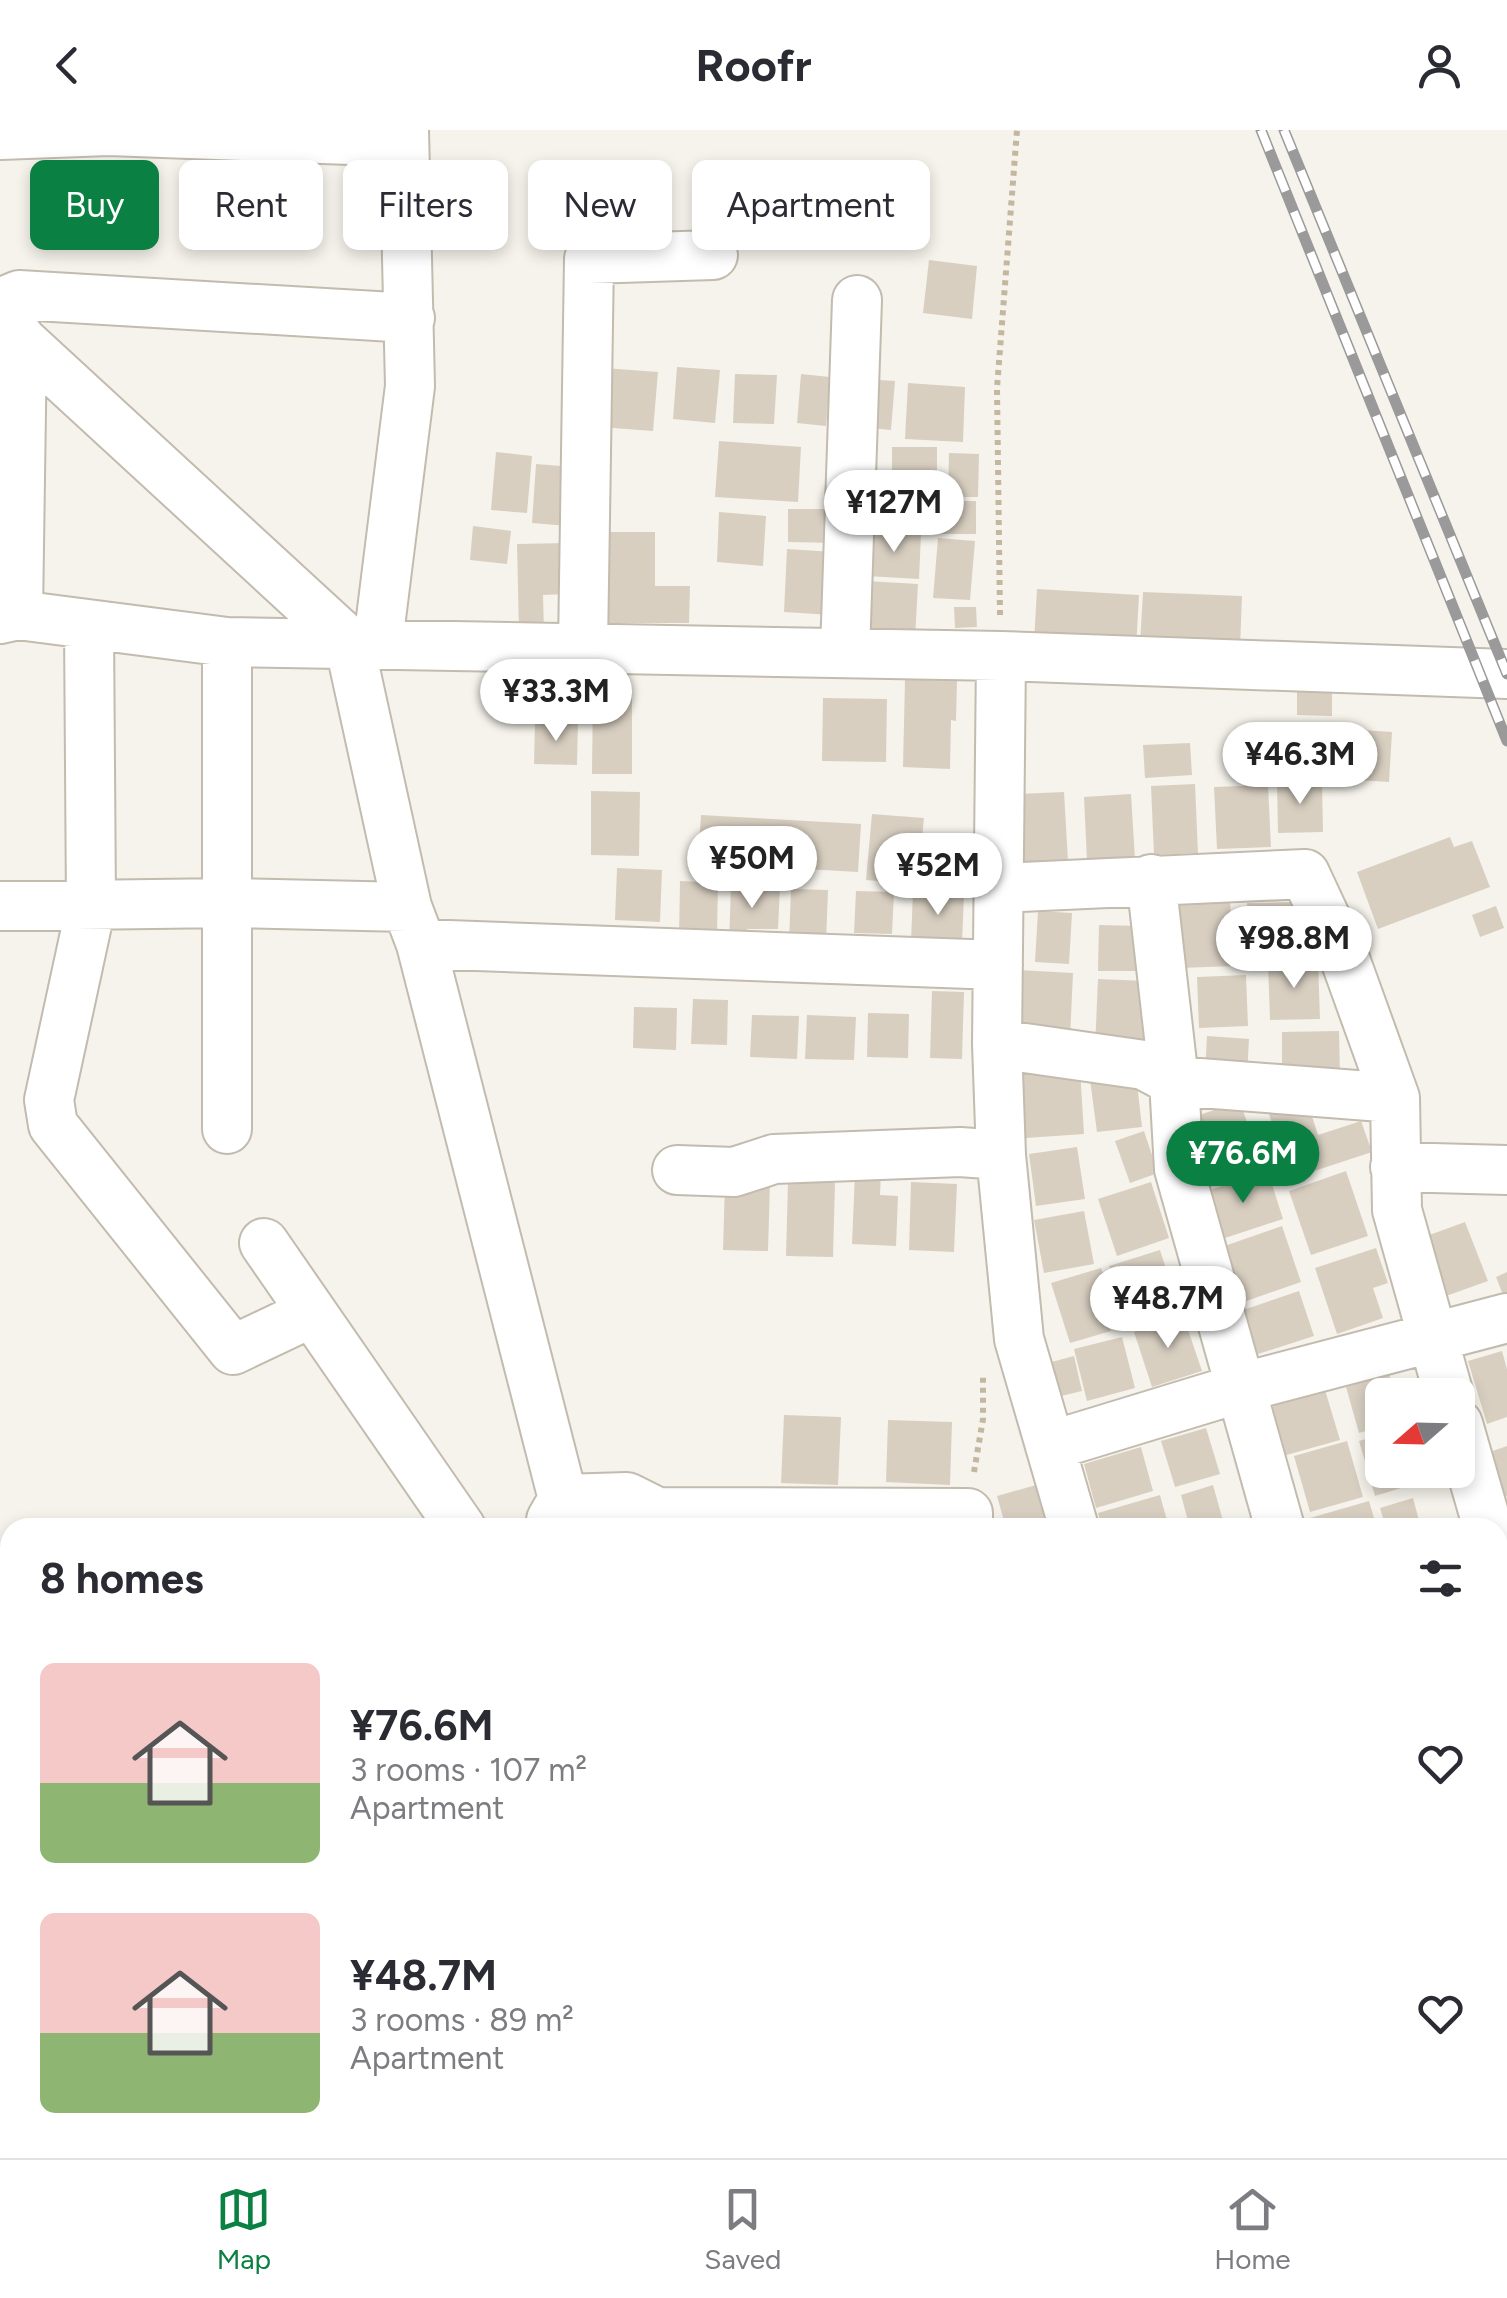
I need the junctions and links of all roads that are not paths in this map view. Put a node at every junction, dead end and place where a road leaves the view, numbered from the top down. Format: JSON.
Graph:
{"nodes":[{"id":1,"x":70,"y":132,"type":"edge"},
{"id":2,"x":240,"y":133,"type":"edge"},
{"id":3,"x":0,"y":135,"type":"edge"},
{"id":4,"x":404,"y":136,"type":"edge"},
{"id":5,"x":714,"y":254,"type":"dead end"},
{"id":6,"x":856,"y":300,"type":"dead end"},
{"id":7,"x":410,"y":318,"type":"junction"},
{"id":8,"x":7,"y":319,"type":"edge"},
{"id":9,"x":9,"y":617,"type":"edge"},
{"id":10,"x":90,"y":625,"type":"junction"},
{"id":11,"x":227,"y":642,"type":"junction"},
{"id":12,"x":364,"y":642,"type":"junction"},
{"id":13,"x":583,"y":647,"type":"junction"},
{"id":14,"x":845,"y":652,"type":"junction"},
{"id":15,"x":1001,"y":656,"type":"junction"},
{"id":16,"x":1507,"y":674,"type":"edge"},
{"id":17,"x":1151,"y":879,"type":"junction"},
{"id":18,"x":1001,"y":888,"type":"junction"},
{"id":19,"x":229,"y":903,"type":"junction"},
{"id":20,"x":0,"y":906,"type":"edge"},
{"id":21,"x":91,"y":906,"type":"junction"},
{"id":22,"x":414,"y":926,"type":"junction"},
{"id":23,"x":998,"y":965,"type":"junction"},
{"id":24,"x":998,"y":1044,"type":"junction"},
{"id":25,"x":1174,"y":1082,"type":"junction"},
{"id":26,"x":1395,"y":1098,"type":"junction"},
{"id":27,"x":227,"y":1130,"type":"dead end"},
{"id":28,"x":1001,"y":1155,"type":"junction"},
{"id":29,"x":1395,"y":1167,"type":"junction"},
{"id":30,"x":678,"y":1170,"type":"dead end"},
{"id":31,"x":1507,"y":1170,"type":"edge"},
{"id":32,"x":264,"y":1242,"type":"dead end"},
{"id":33,"x":310,"y":1313,"type":"junction"},
{"id":34,"x":1507,"y":1318,"type":"edge"},
{"id":35,"x":1432,"y":1337,"type":"junction"},
{"id":36,"x":1444,"y":1378,"type":"edge"},
{"id":37,"x":1240,"y":1388,"type":"junction"},
{"id":38,"x":1050,"y":1446,"type":"junction"},
{"id":39,"x":1475,"y":1483,"type":"edge"},
{"id":40,"x":455,"y":1518,"type":"edge"},
{"id":41,"x":564,"y":1518,"type":"edge"},
{"id":42,"x":968,"y":1518,"type":"edge"},
{"id":43,"x":1071,"y":1518,"type":"edge"},
{"id":44,"x":1277,"y":1518,"type":"edge"},
{"id":45,"x":1485,"y":1518,"type":"edge"}],
"edges":[{"from":1,"to":2,"type":"street"},
{"from":1,"to":3,"type":"street"},
{"from":2,"to":4,"type":"street"},
{"from":4,"to":7,"type":"street"},
{"from":5,"to":13,"type":"street"},
{"from":6,"to":14,"type":"street"},
{"from":7,"to":8,"type":"street"},
{"from":7,"to":12,"type":"street"},
{"from":8,"to":9,"type":"street"},
{"from":8,"to":12,"type":"street"},
{"from":9,"to":10,"type":"street"},
{"from":10,"to":11,"type":"street"},
{"from":10,"to":21,"type":"street"},
{"from":11,"to":12,"type":"street"},
{"from":11,"to":19,"type":"street"},
{"from":12,"to":13,"type":"street"},
{"from":12,"to":22,"type":"street"},
{"from":13,"to":14,"type":"street"},
{"from":14,"to":15,"type":"street"},
{"from":15,"to":16,"type":"street"},
{"from":15,"to":18,"type":"street"},
{"from":17,"to":18,"type":"street"},
{"from":17,"to":25,"type":"street"},
{"from":17,"to":26,"type":"street"},
{"from":18,"to":23,"type":"street"},
{"from":19,"to":21,"type":"street"},
{"from":19,"to":22,"type":"street"},
{"from":19,"to":27,"type":"street"},
{"from":20,"to":21,"type":"street"},
{"from":21,"to":33,"type":"street"},
{"from":22,"to":23,"type":"street"},
{"from":22,"to":41,"type":"street"},
{"from":23,"to":24,"type":"street"},
{"from":24,"to":25,"type":"street"},
{"from":24,"to":28,"type":"street"},
{"from":25,"to":26,"type":"street"},
{"from":25,"to":37,"type":"street"},
{"from":26,"to":29,"type":"street"},
{"from":28,"to":30,"type":"street"},
{"from":28,"to":38,"type":"street"},
{"from":29,"to":31,"type":"street"},
{"from":29,"to":35,"type":"street"},
{"from":32,"to":33,"type":"street"},
{"from":33,"to":40,"type":"street"},
{"from":34,"to":35,"type":"street"},
{"from":35,"to":36,"type":"street"},
{"from":35,"to":37,"type":"street"},
{"from":37,"to":38,"type":"street"},
{"from":37,"to":44,"type":"street"},
{"from":38,"to":43,"type":"street"},
{"from":39,"to":45,"type":"street"},
{"from":41,"to":42,"type":"street"}]}
